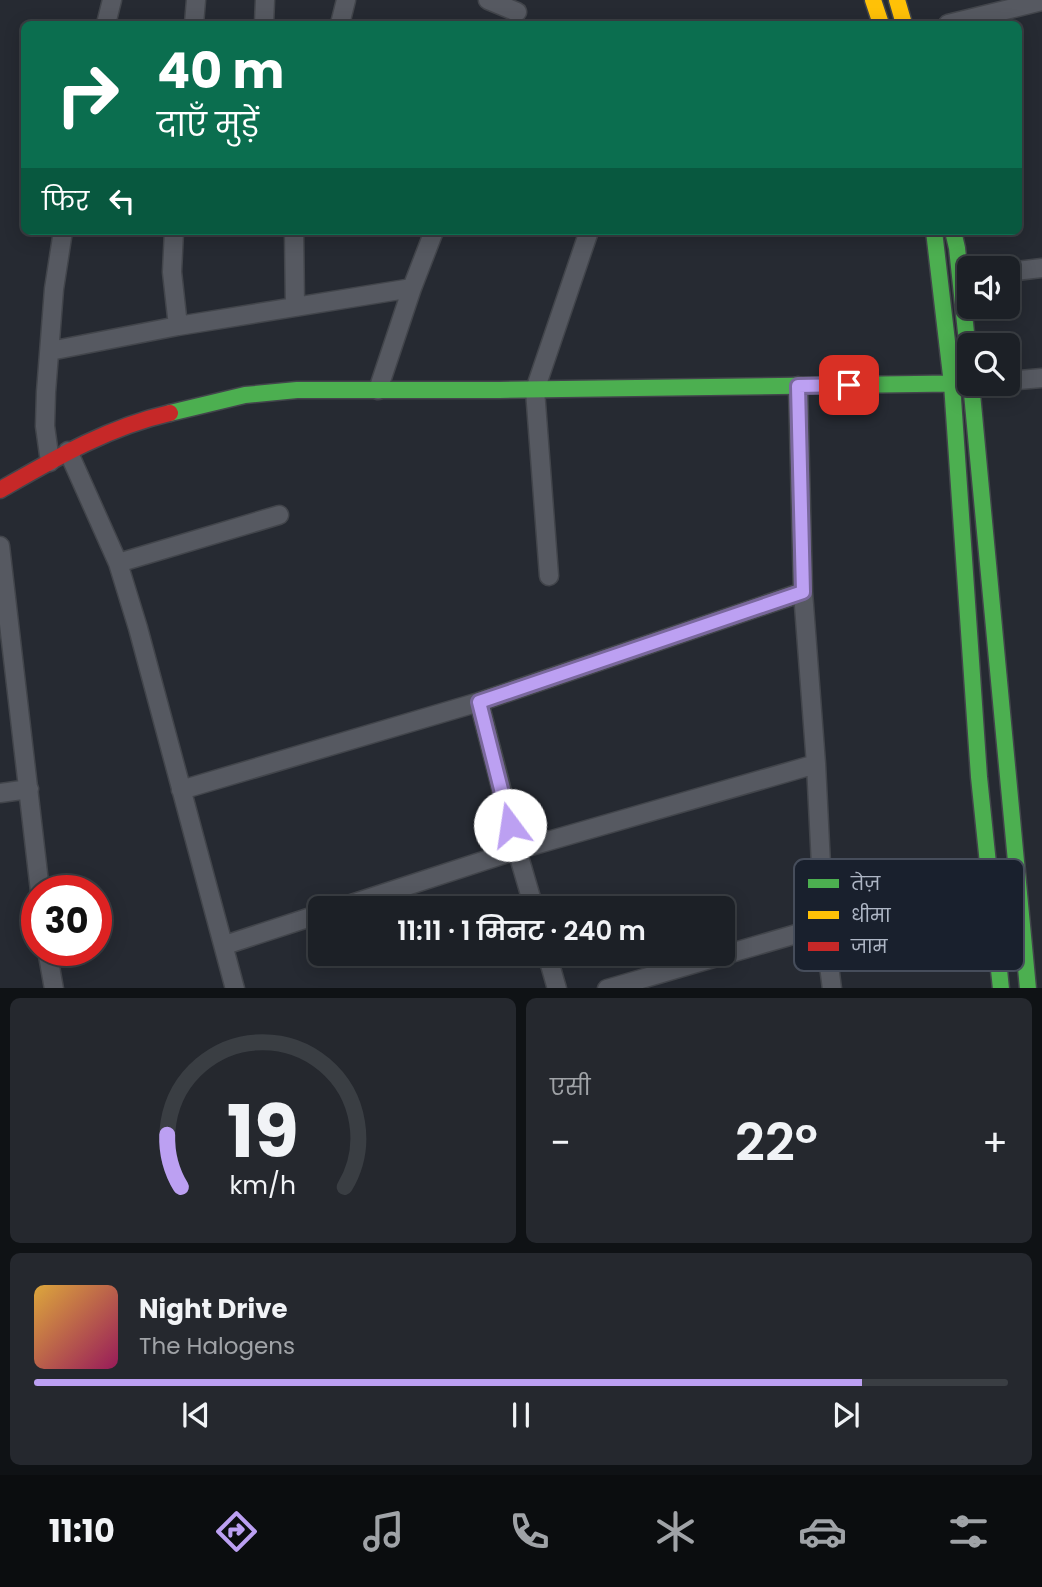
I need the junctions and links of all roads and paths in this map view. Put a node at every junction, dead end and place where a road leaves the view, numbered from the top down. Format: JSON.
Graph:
{"nodes":[{"id":1,"x":112,"y":0,"type":"edge"},
{"id":2,"x":196,"y":0,"type":"edge"},
{"id":3,"x":265,"y":0,"type":"edge"},
{"id":4,"x":346,"y":0,"type":"edge"},
{"id":5,"x":488,"y":0,"type":"edge"},
{"id":6,"x":873,"y":0,"type":"edge"},
{"id":7,"x":897,"y":0,"type":"edge"},
{"id":8,"x":1042,"y":1,"type":"edge"},
{"id":9,"x":517,"y":12,"type":"edge"},
{"id":10,"x":107,"y":21,"type":"edge"},
{"id":11,"x":194,"y":21,"type":"edge"},
{"id":12,"x":264,"y":21,"type":"edge"},
{"id":13,"x":341,"y":21,"type":"edge"},
{"id":14,"x":880,"y":21,"type":"edge"},
{"id":15,"x":903,"y":21,"type":"edge"},
{"id":16,"x":960,"y":21,"type":"edge"},
{"id":17,"x":62,"y":235,"type":"edge"},
{"id":18,"x":174,"y":235,"type":"edge"},
{"id":19,"x":294,"y":235,"type":"edge"},
{"id":20,"x":432,"y":235,"type":"edge"},
{"id":21,"x":589,"y":235,"type":"edge"},
{"id":22,"x":934,"y":235,"type":"edge"},
{"id":23,"x":954,"y":235,"type":"edge"},
{"id":24,"x":960,"y":256,"type":"edge"},
{"id":25,"x":1042,"y":268,"type":"edge"},
{"id":26,"x":1020,"y":271,"type":"edge"},
{"id":27,"x":412,"y":288,"type":"junction"},
{"id":28,"x":295,"y":306,"type":"junction"},
{"id":29,"x":178,"y":326,"type":"junction"},
{"id":30,"x":51,"y":351,"type":"junction"},
{"id":31,"x":1042,"y":378,"type":"edge"},
{"id":32,"x":1020,"y":380,"type":"edge"},
{"id":33,"x":957,"y":383,"type":"edge"},
{"id":34,"x":952,"y":384,"type":"junction"},
{"id":35,"x":798,"y":386,"type":"junction"},
{"id":36,"x":379,"y":390,"type":"junction"},
{"id":37,"x":535,"y":390,"type":"junction"},
{"id":38,"x":975,"y":396,"type":"edge"},
{"id":39,"x":68,"y":451,"type":"junction"},
{"id":40,"x":50,"y":461,"type":"junction"},
{"id":41,"x":0,"y":490,"type":"edge"},
{"id":42,"x":279,"y":515,"type":"dead end"},
{"id":43,"x":0,"y":546,"type":"edge"},
{"id":44,"x":118,"y":563,"type":"junction"},
{"id":45,"x":549,"y":576,"type":"dead end"},
{"id":46,"x":803,"y":592,"type":"junction"},
{"id":47,"x":479,"y":702,"type":"junction"},
{"id":48,"x":816,"y":764,"type":"junction"},
{"id":49,"x":29,"y":789,"type":"junction"},
{"id":50,"x":181,"y":790,"type":"junction"},
{"id":51,"x":0,"y":793,"type":"edge"},
{"id":52,"x":516,"y":850,"type":"junction"},
{"id":53,"x":821,"y":859,"type":"edge"},
{"id":54,"x":988,"y":859,"type":"edge"},
{"id":55,"x":1016,"y":859,"type":"edge"},
{"id":56,"x":38,"y":875,"type":"edge"},
{"id":57,"x":376,"y":896,"type":"edge"},
{"id":58,"x":530,"y":896,"type":"edge"},
{"id":59,"x":308,"y":918,"type":"edge"},
{"id":60,"x":794,"y":935,"type":"edge"},
{"id":61,"x":1024,"y":944,"type":"edge"},
{"id":62,"x":225,"y":945,"type":"junction"},
{"id":63,"x":50,"y":966,"type":"edge"},
{"id":64,"x":550,"y":966,"type":"edge"},
{"id":65,"x":54,"y":988,"type":"edge"},
{"id":66,"x":235,"y":988,"type":"edge"},
{"id":67,"x":557,"y":988,"type":"edge"},
{"id":68,"x":610,"y":988,"type":"edge"},
{"id":69,"x":1028,"y":988,"type":"edge"}],
"edges":[{"from":1,"to":10,"type":"street"},
{"from":2,"to":11,"type":"street"},
{"from":3,"to":12,"type":"street"},
{"from":4,"to":13,"type":"street"},
{"from":5,"to":9,"type":"street"},
{"from":6,"to":14,"type":"street"},
{"from":7,"to":15,"type":"street"},
{"from":8,"to":16,"type":"street"},
{"from":17,"to":30,"type":"street"},
{"from":18,"to":29,"type":"street"},
{"from":19,"to":28,"type":"street"},
{"from":20,"to":27,"type":"street"},
{"from":21,"to":37,"type":"street"},
{"from":22,"to":34,"type":"street"},
{"from":23,"to":24,"type":"street"},
{"from":25,"to":26,"type":"street"},
{"from":27,"to":28,"type":"street"},
{"from":27,"to":36,"type":"street"},
{"from":28,"to":29,"type":"street"},
{"from":29,"to":30,"type":"street"},
{"from":30,"to":40,"type":"street"},
{"from":31,"to":32,"type":"street"},
{"from":33,"to":34,"type":"street"},
{"from":34,"to":35,"type":"street"},
{"from":34,"to":54,"type":"street"},
{"from":35,"to":37,"type":"street"},
{"from":35,"to":46,"type":"street"},
{"from":36,"to":37,"type":"street"},
{"from":36,"to":39,"type":"street"},
{"from":37,"to":45,"type":"street"},
{"from":38,"to":55,"type":"street"},
{"from":39,"to":40,"type":"street"},
{"from":39,"to":44,"type":"street"},
{"from":40,"to":41,"type":"street"},
{"from":42,"to":44,"type":"street"},
{"from":43,"to":49,"type":"street"},
{"from":44,"to":50,"type":"street"},
{"from":46,"to":47,"type":"street"},
{"from":46,"to":48,"type":"street"},
{"from":47,"to":50,"type":"street"},
{"from":47,"to":52,"type":"street"},
{"from":48,"to":52,"type":"street"},
{"from":48,"to":53,"type":"street"},
{"from":49,"to":51,"type":"street"},
{"from":49,"to":56,"type":"street"},
{"from":50,"to":62,"type":"street"},
{"from":52,"to":57,"type":"street"},
{"from":52,"to":58,"type":"street"},
{"from":59,"to":62,"type":"street"},
{"from":60,"to":68,"type":"street"},
{"from":61,"to":69,"type":"street"},
{"from":62,"to":66,"type":"street"},
{"from":63,"to":65,"type":"street"},
{"from":64,"to":67,"type":"street"}]}
